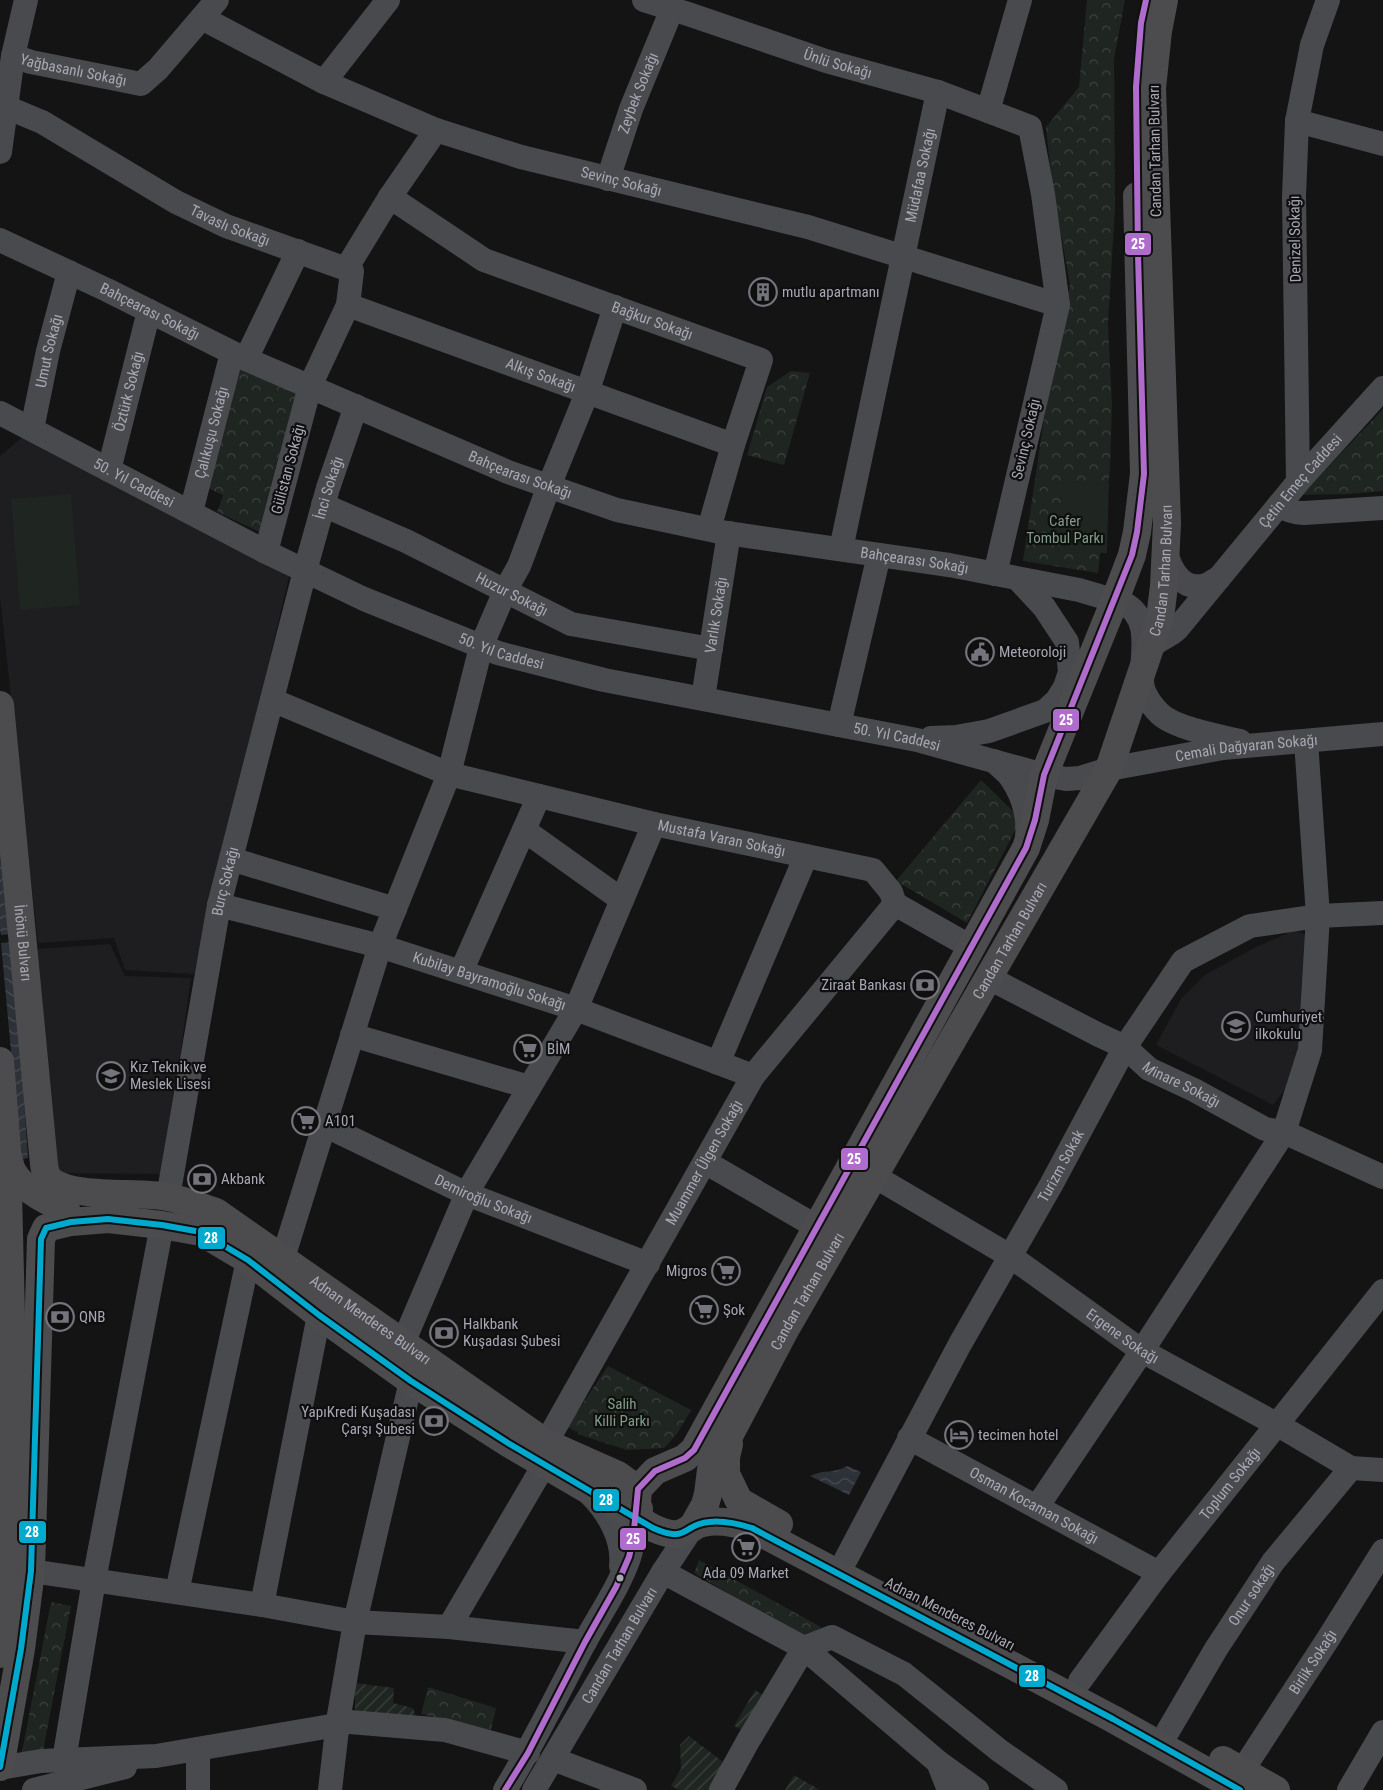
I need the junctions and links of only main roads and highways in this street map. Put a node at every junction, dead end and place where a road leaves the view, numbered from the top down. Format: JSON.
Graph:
{"nodes":[{"id":1,"x":1146,"y":0,"type":"edge"},
{"id":2,"x":1164,"y":0,"type":"edge"},
{"id":3,"x":0,"y":704,"type":"edge"},
{"id":4,"x":0,"y":1061,"type":"edge"},
{"id":5,"x":7,"y":1150,"type":"junction"},
{"id":6,"x":49,"y":1180,"type":"joint"},
{"id":7,"x":4,"y":1213,"type":"edge"},
{"id":8,"x":108,"y":1219,"type":"junction"},
{"id":9,"x":732,"y":1433,"type":"junction"},
{"id":10,"x":6,"y":1435,"type":"edge"},
{"id":11,"x":545,"y":1454,"type":"junction"},
{"id":12,"x":642,"y":1516,"type":"junction"},
{"id":13,"x":692,"y":1528,"type":"junction"},
{"id":14,"x":0,"y":1654,"type":"edge"},
{"id":15,"x":0,"y":1767,"type":"edge"},
{"id":16,"x":1241,"y":1780,"type":"edge"},
{"id":17,"x":1276,"y":1790,"type":"edge"}],
"edges":[{"from":1,"to":12,"type":"main road","name":"Candan Tarhan Bulvarı"},
{"from":2,"to":9,"type":"main road","name":"Candan Tarhan Bulvarı"},
{"from":3,"to":6,"type":"main road","name":"İnönü Bulvarı"},
{"from":4,"to":5,"type":"main road"},
{"from":5,"to":7,"type":"main road"},
{"from":5,"to":8,"type":"main road","name":"Adnan Menderes Bulvarı"},
{"from":6,"to":11,"type":"main road","name":"Adnan Menderes Bulvarı"},
{"from":7,"to":10,"type":"main road"},
{"from":8,"to":11,"type":"main road","name":"Adnan Menderes Bulvarı"},
{"from":8,"to":15,"type":"main road","name":"Adnan Menderes Bulvarı"},
{"from":9,"to":13,"type":"main road","name":"Candan Tarhan Bulvarı"},
{"from":9,"to":16,"type":"main road","name":"Adnan Menderes Bulvarı"},
{"from":10,"to":14,"type":"main road"},
{"from":11,"to":12,"type":"main road","name":"Adnan Menderes Bulvarı"},
{"from":11,"to":12,"type":"main road","name":"Adnan Menderes Bulvarı"},
{"from":12,"to":13,"type":"main road","name":"Adnan Menderes Bulvarı"},
{"from":13,"to":16,"type":"main road","name":"Adnan Menderes Bulvarı"},
{"from":16,"to":17,"type":"main road","name":"Adnan Menderes Bulvarı"}]}
